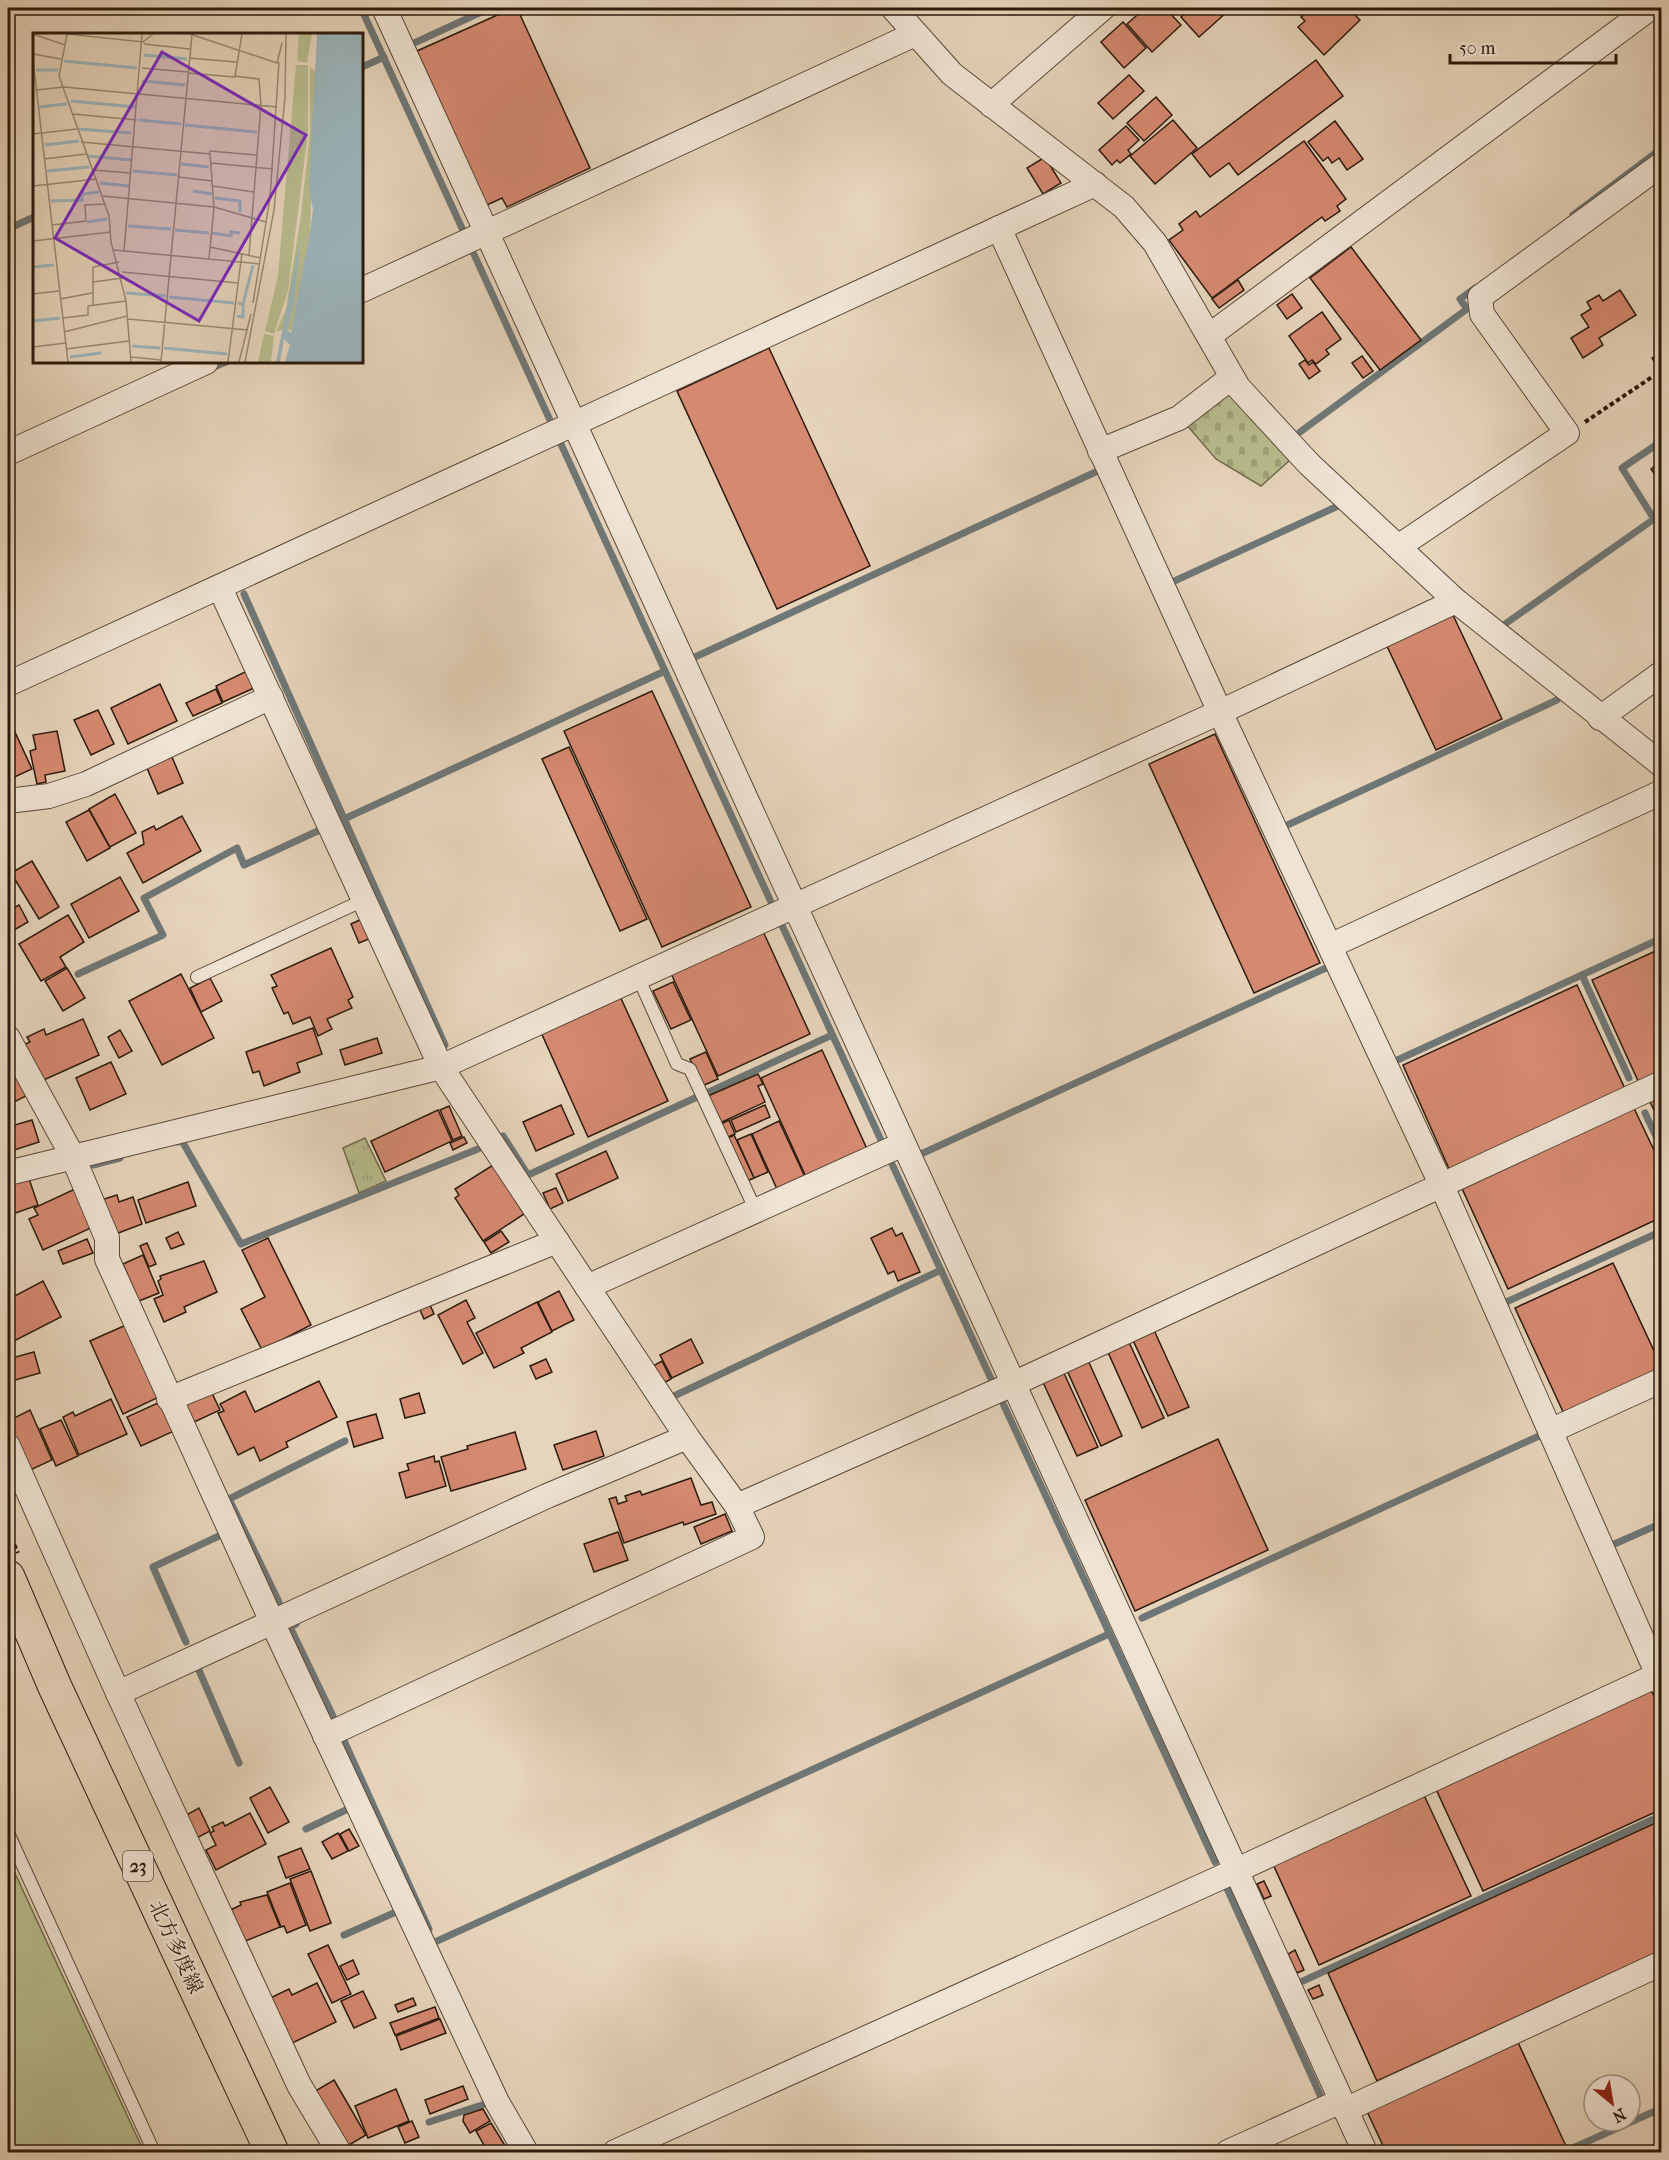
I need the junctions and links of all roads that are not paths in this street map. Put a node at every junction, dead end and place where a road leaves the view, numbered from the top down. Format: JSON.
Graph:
{"nodes":[{"id":1,"x":384,"y":8,"type":"edge"},
{"id":2,"x":892,"y":8,"type":"edge"},
{"id":3,"x":1103,"y":8,"type":"edge"},
{"id":4,"x":1650,"y":8,"type":"edge"},
{"id":5,"x":915,"y":34,"type":"junction"},
{"id":6,"x":991,"y":105,"type":"junction"},
{"id":7,"x":1662,"y":164,"type":"edge"},
{"id":8,"x":1095,"y":184,"type":"junction"},
{"id":9,"x":999,"y":228,"type":"junction"},
{"id":10,"x":474,"y":238,"type":"junction"},
{"id":11,"x":363,"y":290,"type":"edge"},
{"id":12,"x":1209,"y":336,"type":"junction"},
{"id":13,"x":204,"y":363,"type":"edge"},
{"id":14,"x":1232,"y":377,"type":"junction"},
{"id":15,"x":561,"y":430,"type":"junction"},
{"id":16,"x":1100,"y":451,"type":"junction"},
{"id":17,"x":8,"y":453,"type":"edge"},
{"id":18,"x":1398,"y":548,"type":"junction"},
{"id":19,"x":220,"y":588,"type":"junction"},
{"id":20,"x":1456,"y":601,"type":"junction"},
{"id":21,"x":1662,"y":673,"type":"edge"},
{"id":22,"x":8,"y":684,"type":"edge"},
{"id":23,"x":271,"y":697,"type":"junction"},
{"id":24,"x":1220,"y":712,"type":"junction"},
{"id":25,"x":1600,"y":718,"type":"junction"},
{"id":26,"x":1662,"y":765,"type":"edge"},
{"id":27,"x":1662,"y":792,"type":"edge"},
{"id":28,"x":8,"y":801,"type":"edge"},
{"id":29,"x":364,"y":900,"type":"junction"},
{"id":30,"x":794,"y":906,"type":"junction"},
{"id":31,"x":1330,"y":946,"type":"junction"},
{"id":32,"x":197,"y":977,"type":"dead end"},
{"id":33,"x":638,"y":977,"type":"junction"},
{"id":34,"x":8,"y":1038,"type":"edge"},
{"id":35,"x":441,"y":1067,"type":"junction"},
{"id":36,"x":1662,"y":1083,"type":"edge"},
{"id":37,"x":892,"y":1150,"type":"junction"},
{"id":38,"x":73,"y":1157,"type":"junction"},
{"id":39,"x":8,"y":1173,"type":"edge"},
{"id":40,"x":1442,"y":1184,"type":"junction"},
{"id":41,"x":756,"y":1211,"type":"junction"},
{"id":42,"x":557,"y":1241,"type":"junction"},
{"id":43,"x":587,"y":1287,"type":"junction"},
{"id":44,"x":1662,"y":1380,"type":"edge"},
{"id":45,"x":1013,"y":1384,"type":"junction"},
{"id":46,"x":169,"y":1399,"type":"junction"},
{"id":47,"x":1550,"y":1431,"type":"junction"},
{"id":48,"x":687,"y":1437,"type":"junction"},
{"id":49,"x":8,"y":1446,"type":"edge"},
{"id":50,"x":737,"y":1506,"type":"junction"},
{"id":51,"x":8,"y":1577,"type":"edge"},
{"id":52,"x":273,"y":1624,"type":"junction"},
{"id":53,"x":1660,"y":1678,"type":"edge"},
{"id":54,"x":118,"y":1693,"type":"junction"},
{"id":55,"x":325,"y":1736,"type":"junction"},
{"id":56,"x":8,"y":1833,"type":"edge"},
{"id":57,"x":1235,"y":1871,"type":"junction"},
{"id":58,"x":1662,"y":1963,"type":"edge"},
{"id":59,"x":1343,"y":2105,"type":"junction"},
{"id":60,"x":154,"y":2152,"type":"edge"},
{"id":61,"x":272,"y":2152,"type":"edge"},
{"id":62,"x":339,"y":2152,"type":"edge"},
{"id":63,"x":526,"y":2152,"type":"edge"},
{"id":64,"x":615,"y":2152,"type":"edge"},
{"id":65,"x":1228,"y":2152,"type":"edge"},
{"id":66,"x":1365,"y":2152,"type":"edge"}],
"edges":[{"from":1,"to":10,"type":"street"},
{"from":2,"to":5,"type":"street"},
{"from":3,"to":6,"type":"street"},
{"from":4,"to":12,"type":"street"},
{"from":5,"to":6,"type":"street"},
{"from":5,"to":10,"type":"street"},
{"from":6,"to":8,"type":"street"},
{"from":7,"to":18,"type":"street"},
{"from":8,"to":9,"type":"street"},
{"from":8,"to":12,"type":"street"},
{"from":9,"to":15,"type":"street"},
{"from":9,"to":16,"type":"street"},
{"from":10,"to":11,"type":"street"},
{"from":10,"to":15,"type":"street"},
{"from":12,"to":14,"type":"street"},
{"from":13,"to":17,"type":"street"},
{"from":14,"to":16,"type":"street"},
{"from":14,"to":18,"type":"street"},
{"from":15,"to":19,"type":"street"},
{"from":15,"to":30,"type":"street"},
{"from":16,"to":24,"type":"street"},
{"from":18,"to":20,"type":"street"},
{"from":19,"to":22,"type":"street"},
{"from":19,"to":23,"type":"street"},
{"from":20,"to":24,"type":"street"},
{"from":20,"to":25,"type":"street"},
{"from":21,"to":25,"type":"street"},
{"from":23,"to":28,"type":"street"},
{"from":23,"to":29,"type":"street"},
{"from":24,"to":30,"type":"street"},
{"from":24,"to":31,"type":"street"},
{"from":25,"to":26,"type":"street"},
{"from":27,"to":31,"type":"street"},
{"from":29,"to":32,"type":"lane"},
{"from":29,"to":35,"type":"street"},
{"from":30,"to":33,"type":"street"},
{"from":30,"to":37,"type":"street"},
{"from":31,"to":40,"type":"street"},
{"from":33,"to":35,"type":"street"},
{"from":33,"to":41,"type":"lane"},
{"from":34,"to":38,"type":"street"},
{"from":35,"to":38,"type":"street"},
{"from":35,"to":42,"type":"street"},
{"from":36,"to":40,"type":"street"},
{"from":37,"to":41,"type":"street"},
{"from":37,"to":45,"type":"street"},
{"from":38,"to":39,"type":"street"},
{"from":38,"to":46,"type":"street"},
{"from":40,"to":45,"type":"street"},
{"from":40,"to":47,"type":"street"},
{"from":41,"to":43,"type":"street"},
{"from":42,"to":43,"type":"street"},
{"from":42,"to":46,"type":"street"},
{"from":43,"to":48,"type":"street"},
{"from":44,"to":47,"type":"street"},
{"from":45,"to":50,"type":"street"},
{"from":45,"to":57,"type":"street"},
{"from":46,"to":52,"type":"street"},
{"from":47,"to":53,"type":"street"},
{"from":48,"to":50,"type":"street"},
{"from":48,"to":52,"type":"street"},
{"from":49,"to":54,"type":"street"},
{"from":50,"to":55,"type":"street"},
{"from":51,"to":61,"type":"main road","name":"北方多度線","number":"23"},
{"from":52,"to":54,"type":"street"},
{"from":52,"to":55,"type":"street"},
{"from":53,"to":57,"type":"street"},
{"from":54,"to":62,"type":"street"},
{"from":55,"to":63,"type":"street"},
{"from":56,"to":60,"type":"lane"},
{"from":57,"to":59,"type":"street"},
{"from":57,"to":64,"type":"street"},
{"from":58,"to":59,"type":"street"},
{"from":59,"to":65,"type":"street"},
{"from":59,"to":66,"type":"street"}]}
